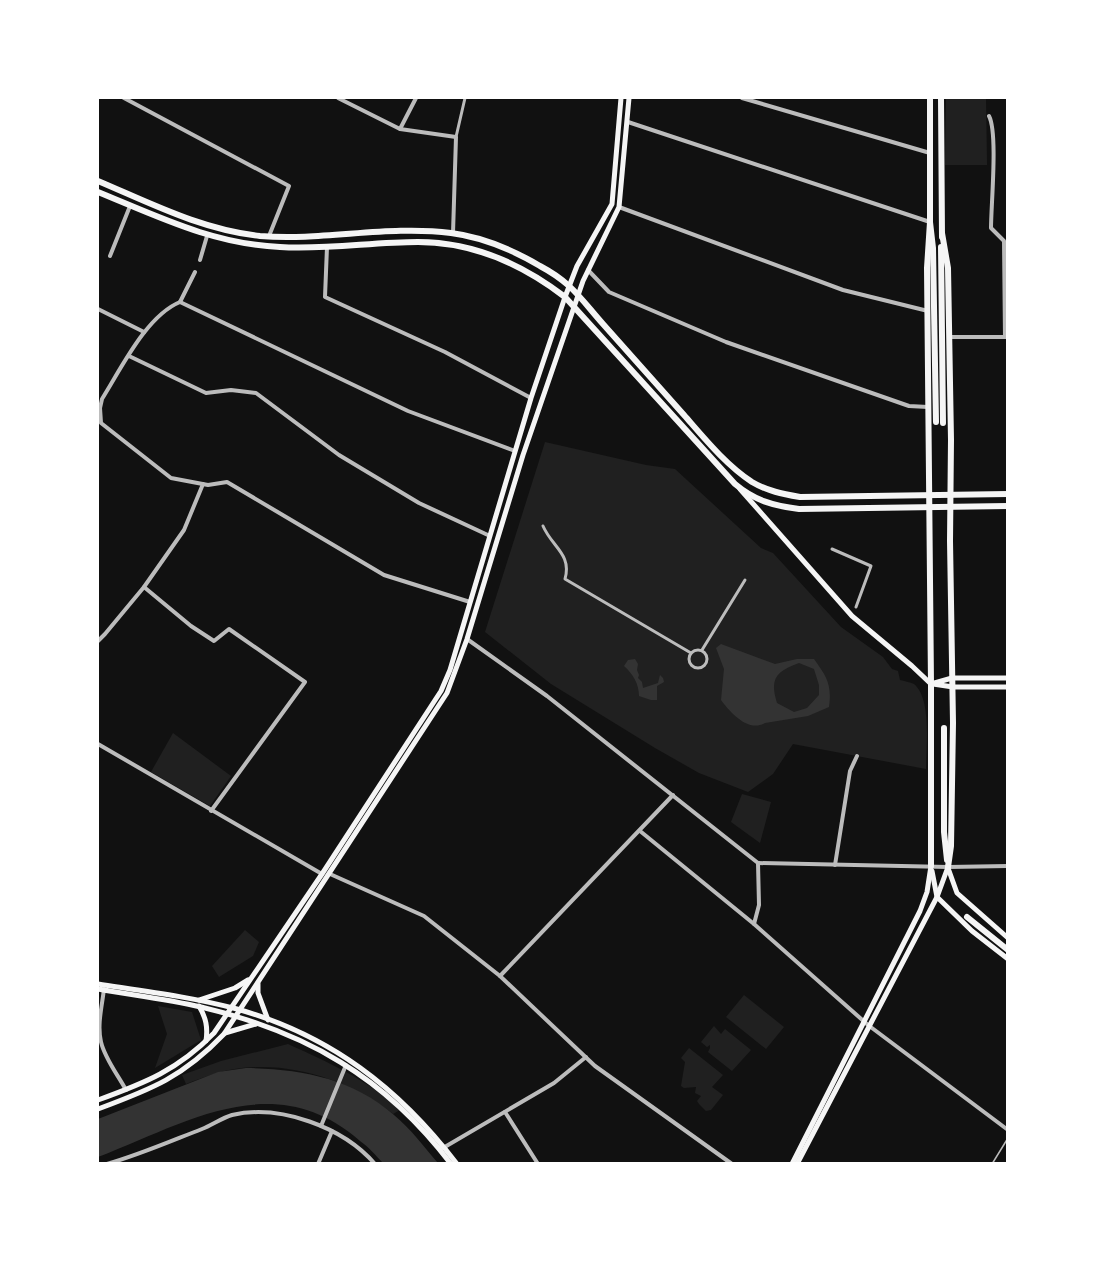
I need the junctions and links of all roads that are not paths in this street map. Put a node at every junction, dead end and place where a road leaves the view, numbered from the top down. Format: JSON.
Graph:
{"nodes":[{"id":1,"x":124,"y":98,"type":"edge"},
{"id":2,"x":338,"y":98,"type":"edge"},
{"id":3,"x":416,"y":98,"type":"edge"},
{"id":4,"x":465,"y":98,"type":"edge"},
{"id":5,"x":621,"y":98,"type":"edge"},
{"id":6,"x":630,"y":98,"type":"edge"},
{"id":7,"x":742,"y":98,"type":"edge"},
{"id":8,"x":930,"y":98,"type":"edge"},
{"id":9,"x":940,"y":98,"type":"edge"},
{"id":10,"x":989,"y":116,"type":"dead end"},
{"id":11,"x":628,"y":122,"type":"junction"},
{"id":12,"x":400,"y":129,"type":"junction"},
{"id":13,"x":456,"y":137,"type":"junction"},
{"id":14,"x":930,"y":153,"type":"junction"},
{"id":15,"x":98,"y":181,"type":"edge"},
{"id":16,"x":98,"y":192,"type":"edge"},
{"id":17,"x":130,"y":206,"type":"junction"},
{"id":18,"x":619,"y":207,"type":"junction"},
{"id":19,"x":930,"y":222,"type":"junction"},
{"id":20,"x":453,"y":233,"type":"junction"},
{"id":21,"x":942,"y":233,"type":"junction"},
{"id":22,"x":207,"y":236,"type":"junction"},
{"id":23,"x":269,"y":236,"type":"junction"},
{"id":24,"x":327,"y":247,"type":"junction"},
{"id":25,"x":110,"y":256,"type":"dead end"},
{"id":26,"x":200,"y":260,"type":"dead end"},
{"id":27,"x":587,"y":269,"type":"junction"},
{"id":28,"x":195,"y":272,"type":"dead end"},
{"id":29,"x":569,"y":285,"type":"junction"},
{"id":30,"x":579,"y":293,"type":"junction"},
{"id":31,"x":565,"y":297,"type":"junction"},
{"id":32,"x":180,"y":302,"type":"junction"},
{"id":33,"x":574,"y":307,"type":"junction"},
{"id":34,"x":98,"y":309,"type":"edge"},
{"id":35,"x":928,"y":311,"type":"junction"},
{"id":36,"x":144,"y":332,"type":"junction"},
{"id":37,"x":949,"y":337,"type":"junction"},
{"id":38,"x":1006,"y":337,"type":"edge"},
{"id":39,"x":129,"y":356,"type":"junction"},
{"id":40,"x":531,"y":398,"type":"junction"},
{"id":41,"x":928,"y":407,"type":"junction"},
{"id":42,"x":99,"y":408,"type":"edge"},
{"id":43,"x":515,"y":451,"type":"junction"},
{"id":44,"x":203,"y":484,"type":"junction"},
{"id":45,"x":735,"y":484,"type":"junction"},
{"id":46,"x":1008,"y":493,"type":"edge"},
{"id":47,"x":930,"y":494,"type":"junction"},
{"id":48,"x":950,"y":494,"type":"junction"},
{"id":49,"x":1008,"y":506,"type":"edge"},
{"id":50,"x":929,"y":508,"type":"junction"},
{"id":51,"x":951,"y":508,"type":"junction"},
{"id":52,"x":543,"y":525,"type":"dead end"},
{"id":53,"x":490,"y":537,"type":"junction"},
{"id":54,"x":832,"y":549,"type":"dead end"},
{"id":55,"x":745,"y":580,"type":"dead end"},
{"id":56,"x":144,"y":587,"type":"junction"},
{"id":57,"x":470,"y":602,"type":"junction"},
{"id":58,"x":856,"y":607,"type":"dead end"},
{"id":59,"x":467,"y":639,"type":"junction"},
{"id":60,"x":98,"y":641,"type":"edge"},
{"id":61,"x":702,"y":650,"type":"junction"},
{"id":62,"x":691,"y":653,"type":"junction"},
{"id":63,"x":952,"y":678,"type":"junction"},
{"id":64,"x":1008,"y":678,"type":"edge"},
{"id":65,"x":931,"y":684,"type":"junction"},
{"id":66,"x":953,"y":687,"type":"junction"},
{"id":67,"x":1008,"y":687,"type":"edge"},
{"id":68,"x":944,"y":728,"type":"dead end"},
{"id":69,"x":98,"y":744,"type":"edge"},
{"id":70,"x":857,"y":756,"type":"dead end"},
{"id":71,"x":672,"y":795,"type":"junction"},
{"id":72,"x":211,"y":811,"type":"junction"},
{"id":73,"x":640,"y":831,"type":"junction"},
{"id":74,"x":759,"y":863,"type":"junction"},
{"id":75,"x":836,"y":865,"type":"junction"},
{"id":76,"x":931,"y":866,"type":"junction"},
{"id":77,"x":1008,"y":866,"type":"edge"},
{"id":78,"x":948,"y":867,"type":"junction"},
{"id":79,"x":322,"y":874,"type":"junction"},
{"id":80,"x":330,"y":874,"type":"junction"},
{"id":81,"x":937,"y":897,"type":"junction"},
{"id":82,"x":967,"y":917,"type":"dead end"},
{"id":83,"x":754,"y":924,"type":"junction"},
{"id":84,"x":1008,"y":938,"type":"edge"},
{"id":85,"x":1008,"y":950,"type":"edge"},
{"id":86,"x":1008,"y":959,"type":"edge"},
{"id":87,"x":500,"y":976,"type":"junction"},
{"id":88,"x":250,"y":979,"type":"junction"},
{"id":89,"x":258,"y":983,"type":"junction"},
{"id":90,"x":101,"y":987,"type":"edge"},
{"id":91,"x":198,"y":1003,"type":"junction"},
{"id":92,"x":231,"y":1008,"type":"junction"},
{"id":93,"x":238,"y":1013,"type":"junction"},
{"id":94,"x":228,"y":1014,"type":"junction"},
{"id":95,"x":268,"y":1020,"type":"junction"},
{"id":96,"x":259,"y":1024,"type":"junction"},
{"id":97,"x":867,"y":1024,"type":"junction"},
{"id":98,"x":224,"y":1034,"type":"junction"},
{"id":99,"x":206,"y":1041,"type":"junction"},
{"id":100,"x":586,"y":1057,"type":"junction"},
{"id":101,"x":346,"y":1064,"type":"junction"},
{"id":102,"x":126,"y":1090,"type":"junction"},
{"id":103,"x":98,"y":1100,"type":"edge"},
{"id":104,"x":98,"y":1109,"type":"edge"},
{"id":105,"x":505,"y":1112,"type":"junction"},
{"id":106,"x":321,"y":1126,"type":"junction"},
{"id":107,"x":1008,"y":1130,"type":"edge"},
{"id":108,"x":332,"y":1131,"type":"junction"},
{"id":109,"x":1008,"y":1138,"type":"edge"},
{"id":110,"x":443,"y":1148,"type":"junction"},
{"id":111,"x":107,"y":1164,"type":"edge"},
{"id":112,"x":318,"y":1164,"type":"edge"},
{"id":113,"x":375,"y":1164,"type":"edge"},
{"id":114,"x":451,"y":1164,"type":"edge"},
{"id":115,"x":457,"y":1164,"type":"edge"},
{"id":116,"x":538,"y":1164,"type":"edge"},
{"id":117,"x":732,"y":1164,"type":"edge"},
{"id":118,"x":792,"y":1164,"type":"edge"},
{"id":119,"x":797,"y":1164,"type":"edge"},
{"id":120,"x":992,"y":1164,"type":"edge"}],
"edges":[{"from":1,"to":23,"type":"street"},
{"from":2,"to":12,"type":"street"},
{"from":3,"to":12,"type":"street"},
{"from":4,"to":13,"type":"street"},
{"from":5,"to":29,"type":"main road"},
{"from":6,"to":11,"type":"main road"},
{"from":7,"to":14,"type":"street"},
{"from":8,"to":14,"type":"main road"},
{"from":9,"to":21,"type":"main road"},
{"from":10,"to":38,"type":"street"},
{"from":11,"to":18,"type":"main road"},
{"from":11,"to":19,"type":"street"},
{"from":12,"to":13,"type":"street"},
{"from":13,"to":20,"type":"street"},
{"from":14,"to":19,"type":"main road"},
{"from":15,"to":23,"type":"main road"},
{"from":16,"to":17,"type":"main road"},
{"from":17,"to":22,"type":"main road"},
{"from":17,"to":25,"type":"street"},
{"from":18,"to":27,"type":"main road"},
{"from":18,"to":35,"type":"street"},
{"from":19,"to":21,"type":"main road"},
{"from":19,"to":35,"type":"main road"},
{"from":20,"to":23,"type":"main road"},
{"from":20,"to":29,"type":"main road"},
{"from":21,"to":37,"type":"main road"},
{"from":22,"to":24,"type":"main road"},
{"from":22,"to":26,"type":"street"},
{"from":24,"to":31,"type":"main road"},
{"from":24,"to":40,"type":"street"},
{"from":27,"to":30,"type":"main road"},
{"from":27,"to":41,"type":"street"},
{"from":28,"to":32,"type":"street"},
{"from":29,"to":30,"type":"main road"},
{"from":29,"to":31,"type":"main road"},
{"from":30,"to":33,"type":"main road"},
{"from":30,"to":47,"type":"main road"},
{"from":31,"to":33,"type":"main road"},
{"from":31,"to":40,"type":"main road"},
{"from":32,"to":36,"type":"street"},
{"from":32,"to":43,"type":"street"},
{"from":33,"to":45,"type":"main road"},
{"from":33,"to":59,"type":"main road"},
{"from":34,"to":36,"type":"street"},
{"from":35,"to":41,"type":"main road"},
{"from":36,"to":39,"type":"street"},
{"from":37,"to":38,"type":"street"},
{"from":37,"to":48,"type":"main road"},
{"from":39,"to":42,"type":"street"},
{"from":39,"to":53,"type":"street"},
{"from":40,"to":43,"type":"main road"},
{"from":41,"to":47,"type":"main road"},
{"from":42,"to":44,"type":"street"},
{"from":43,"to":53,"type":"main road"},
{"from":44,"to":56,"type":"street"},
{"from":44,"to":57,"type":"street"},
{"from":45,"to":50,"type":"main road"},
{"from":45,"to":65,"type":"main road"},
{"from":46,"to":48,"type":"main road"},
{"from":47,"to":48,"type":"main road"},
{"from":47,"to":50,"type":"main road"},
{"from":48,"to":51,"type":"main road"},
{"from":49,"to":51,"type":"main road"},
{"from":50,"to":51,"type":"main road"},
{"from":50,"to":65,"type":"main road"},
{"from":51,"to":63,"type":"main road"},
{"from":52,"to":62,"type":"street"},
{"from":53,"to":57,"type":"main road"},
{"from":54,"to":58,"type":"street"},
{"from":55,"to":61,"type":"street"},
{"from":56,"to":60,"type":"street"},
{"from":56,"to":72,"type":"street"},
{"from":57,"to":79,"type":"main road"},
{"from":59,"to":71,"type":"street"},
{"from":59,"to":80,"type":"main road"},
{"from":61,"to":62,"type":"street"},
{"from":61,"to":62,"type":"street"},
{"from":63,"to":64,"type":"main road"},
{"from":63,"to":65,"type":"main road"},
{"from":63,"to":66,"type":"main road"},
{"from":65,"to":66,"type":"main road"},
{"from":65,"to":76,"type":"main road"},
{"from":66,"to":67,"type":"main road"},
{"from":66,"to":78,"type":"main road"},
{"from":68,"to":78,"type":"main road"},
{"from":69,"to":72,"type":"street"},
{"from":70,"to":75,"type":"street"},
{"from":71,"to":73,"type":"street"},
{"from":71,"to":74,"type":"street"},
{"from":72,"to":79,"type":"street"},
{"from":73,"to":83,"type":"street"},
{"from":73,"to":87,"type":"street"},
{"from":74,"to":75,"type":"street"},
{"from":74,"to":83,"type":"street"},
{"from":75,"to":76,"type":"street"},
{"from":76,"to":78,"type":"street"},
{"from":76,"to":81,"type":"main road"},
{"from":76,"to":97,"type":"main road"},
{"from":77,"to":78,"type":"street"},
{"from":78,"to":81,"type":"main road"},
{"from":78,"to":84,"type":"main road"},
{"from":79,"to":88,"type":"main road"},
{"from":80,"to":87,"type":"street"},
{"from":80,"to":89,"type":"main road"},
{"from":81,"to":86,"type":"main road"},
{"from":81,"to":97,"type":"main road"},
{"from":82,"to":85,"type":"main road"},
{"from":83,"to":97,"type":"street"},
{"from":87,"to":100,"type":"street"},
{"from":88,"to":91,"type":"main road"},
{"from":88,"to":92,"type":"main road"},
{"from":89,"to":93,"type":"main road"},
{"from":89,"to":95,"type":"main road"},
{"from":90,"to":91,"type":"main road"},
{"from":90,"to":102,"type":"street"},
{"from":91,"to":92,"type":"main road"},
{"from":91,"to":94,"type":"main road"},
{"from":91,"to":99,"type":"main road"},
{"from":92,"to":93,"type":"main road"},
{"from":92,"to":94,"type":"main road"},
{"from":93,"to":94,"type":"main road"},
{"from":93,"to":95,"type":"main road"},
{"from":93,"to":96,"type":"main road"},
{"from":93,"to":98,"type":"main road"},
{"from":94,"to":99,"type":"main road"},
{"from":95,"to":110,"type":"main road"},
{"from":96,"to":98,"type":"main road"},
{"from":96,"to":101,"type":"main road"},
{"from":97,"to":107,"type":"street"},
{"from":97,"to":118,"type":"main road"},
{"from":97,"to":119,"type":"main road"},
{"from":98,"to":104,"type":"main road"},
{"from":99,"to":102,"type":"main road"},
{"from":100,"to":105,"type":"street"},
{"from":100,"to":117,"type":"street"},
{"from":101,"to":106,"type":"street"},
{"from":101,"to":110,"type":"main road"},
{"from":102,"to":103,"type":"main road"},
{"from":105,"to":110,"type":"street"},
{"from":105,"to":116,"type":"street"},
{"from":106,"to":108,"type":"street"},
{"from":106,"to":111,"type":"street"},
{"from":108,"to":112,"type":"street"},
{"from":108,"to":113,"type":"street"},
{"from":109,"to":120,"type":"lane"},
{"from":110,"to":114,"type":"main road"},
{"from":110,"to":115,"type":"main road"}]}
